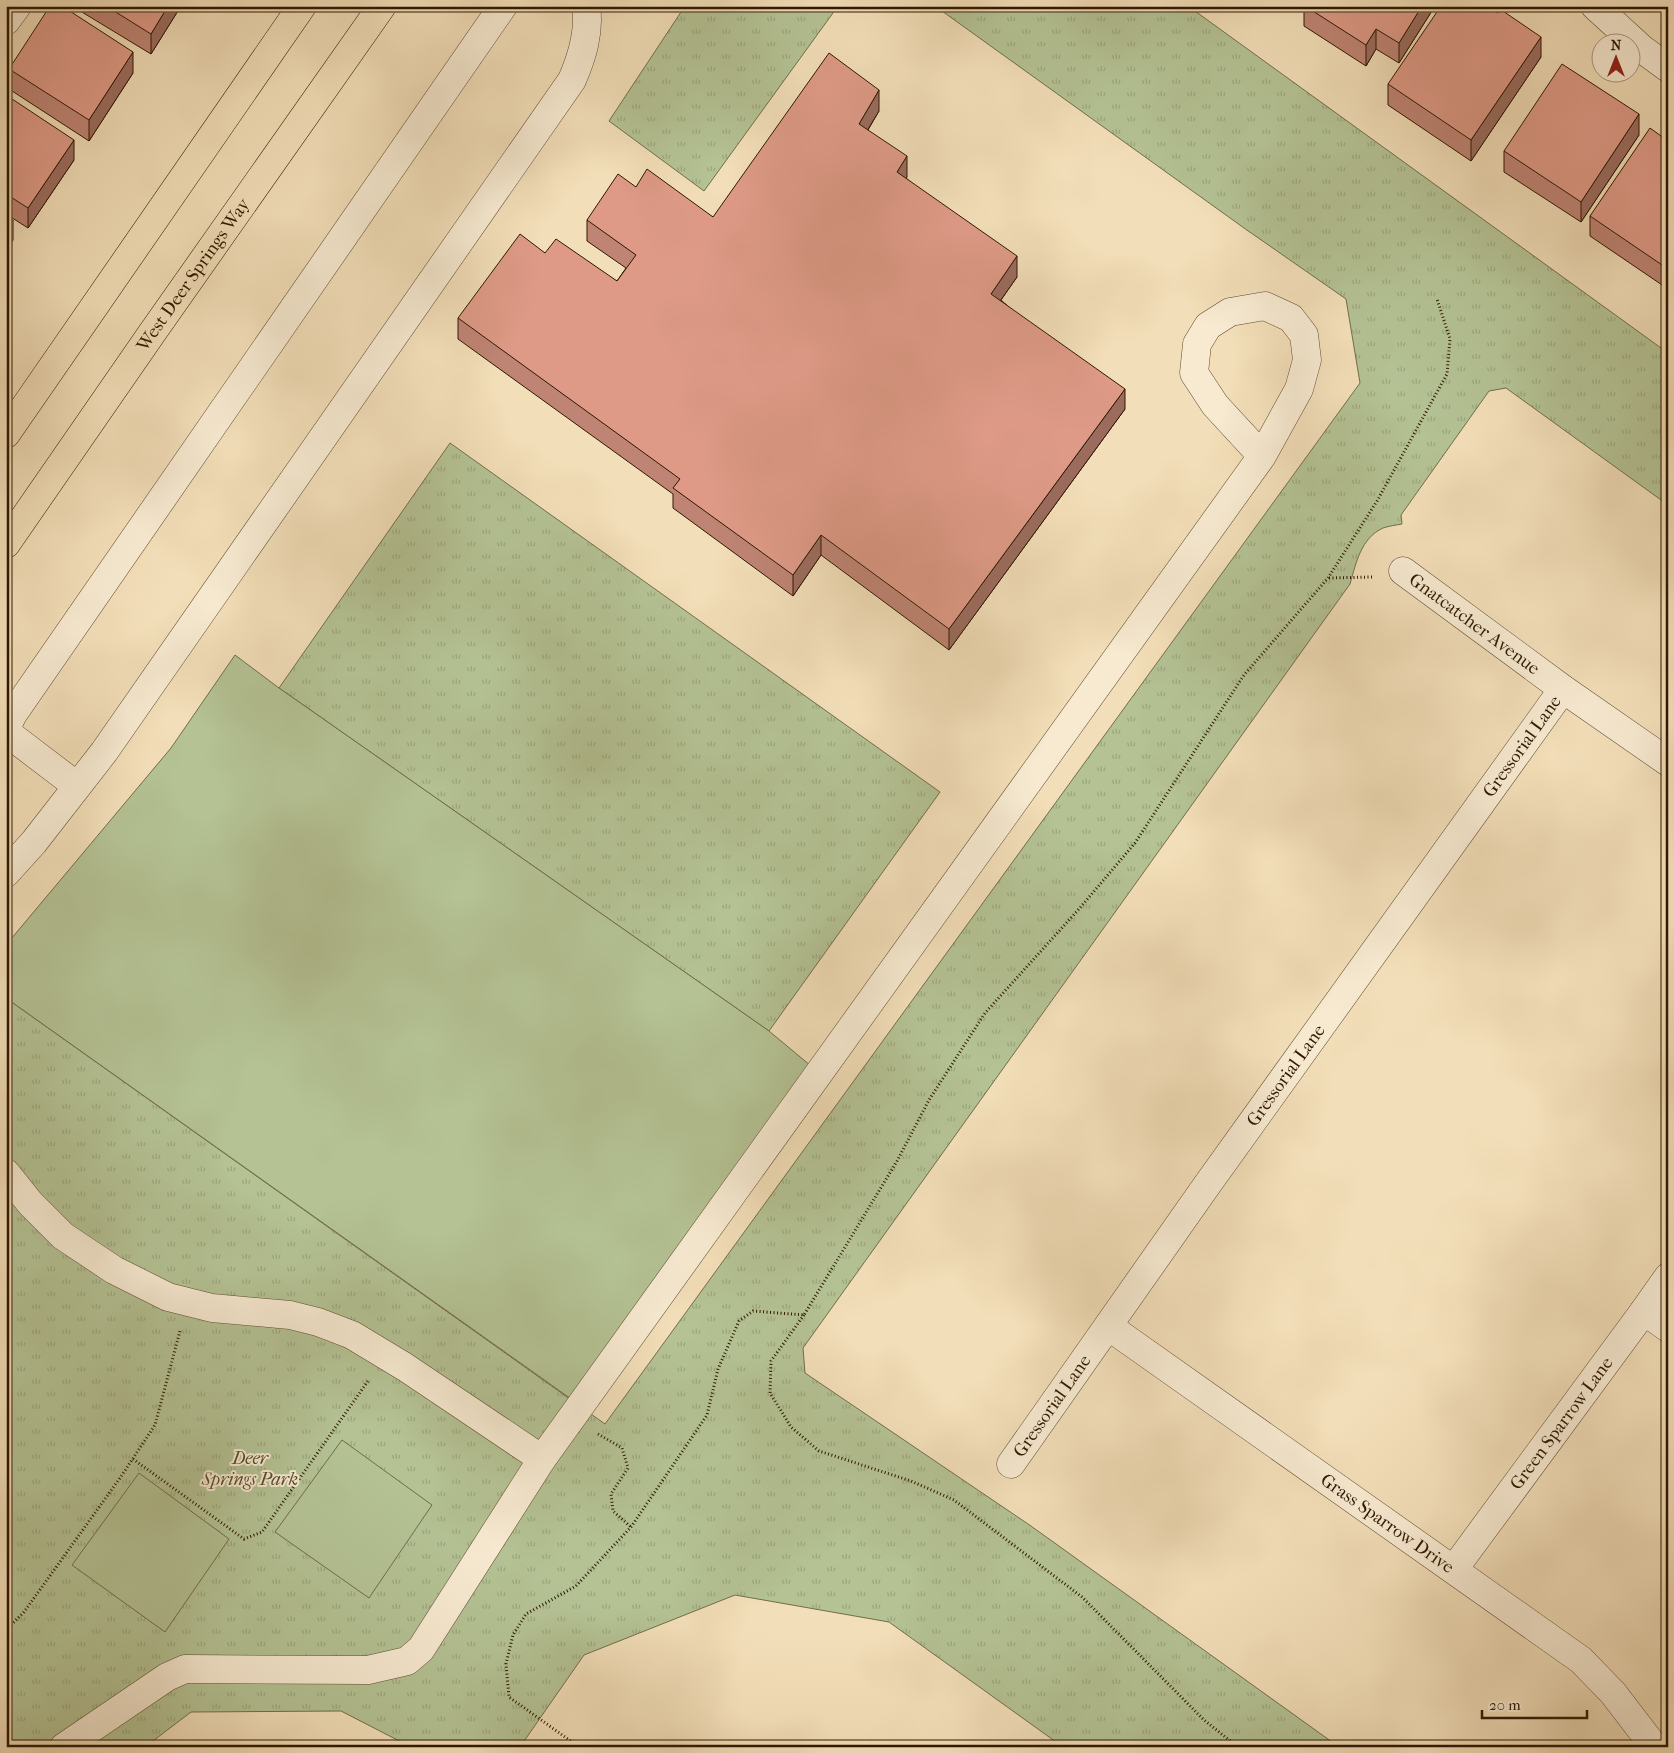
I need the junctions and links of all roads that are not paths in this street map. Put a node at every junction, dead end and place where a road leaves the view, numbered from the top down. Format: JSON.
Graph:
{"nodes":[{"id":1,"x":17,"y":6,"type":"edge"},
{"id":2,"x":302,"y":6,"type":"edge"},
{"id":3,"x":382,"y":6,"type":"edge"},
{"id":4,"x":504,"y":6,"type":"edge"},
{"id":5,"x":586,"y":6,"type":"edge"},
{"id":6,"x":1596,"y":6,"type":"edge"},
{"id":7,"x":6,"y":21,"type":"edge"},
{"id":8,"x":1668,"y":68,"type":"edge"},
{"id":9,"x":6,"y":434,"type":"edge"},
{"id":10,"x":1262,"y":456,"type":"junction"},
{"id":11,"x":6,"y":544,"type":"edge"},
{"id":12,"x":1403,"y":571,"type":"road end"},
{"id":13,"x":1563,"y":689,"type":"junction"},
{"id":14,"x":6,"y":728,"type":"edge"},
{"id":15,"x":6,"y":732,"type":"edge"},
{"id":16,"x":1668,"y":762,"type":"edge"},
{"id":17,"x":77,"y":786,"type":"junction"},
{"id":18,"x":6,"y":873,"type":"edge"},
{"id":19,"x":6,"y":1173,"type":"edge"},
{"id":20,"x":1668,"y":1276,"type":"edge"},
{"id":21,"x":1644,"y":1311,"type":"junction"},
{"id":22,"x":1108,"y":1326,"type":"junction"},
{"id":23,"x":1668,"y":1328,"type":"edge"},
{"id":24,"x":542,"y":1459,"type":"junction"},
{"id":25,"x":1011,"y":1464,"type":"dead end"},
{"id":26,"x":1454,"y":1569,"type":"junction"},
{"id":27,"x":1650,"y":1743,"type":"edge"},
{"id":28,"x":64,"y":1747,"type":"edge"}],
"edges":[{"from":1,"to":7,"type":"street"},
{"from":2,"to":9,"type":"main road"},
{"from":3,"to":11,"type":"main road","name":"West Deer Springs Way"},
{"from":4,"to":14,"type":"street"},
{"from":5,"to":17,"type":"street"},
{"from":6,"to":8,"type":"street"},
{"from":10,"to":10,"type":"street"},
{"from":10,"to":24,"type":"street"},
{"from":12,"to":13,"type":"street","name":"Gnatcatcher Avenue"},
{"from":13,"to":16,"type":"street","name":"Gnatcatcher Avenue"},
{"from":13,"to":22,"type":"street","name":"Gressorial Lane"},
{"from":15,"to":17,"type":"street"},
{"from":17,"to":18,"type":"street"},
{"from":19,"to":24,"type":"street"},
{"from":20,"to":21,"type":"street","name":"Green Sparrow Lane"},
{"from":21,"to":23,"type":"street"},
{"from":21,"to":26,"type":"street","name":"Green Sparrow Lane"},
{"from":22,"to":25,"type":"street","name":"Gressorial Lane"},
{"from":22,"to":26,"type":"street","name":"Grass Sparrow Drive"},
{"from":24,"to":28,"type":"street"},
{"from":26,"to":27,"type":"street","name":"Grass Sparrow Drive"}]}
